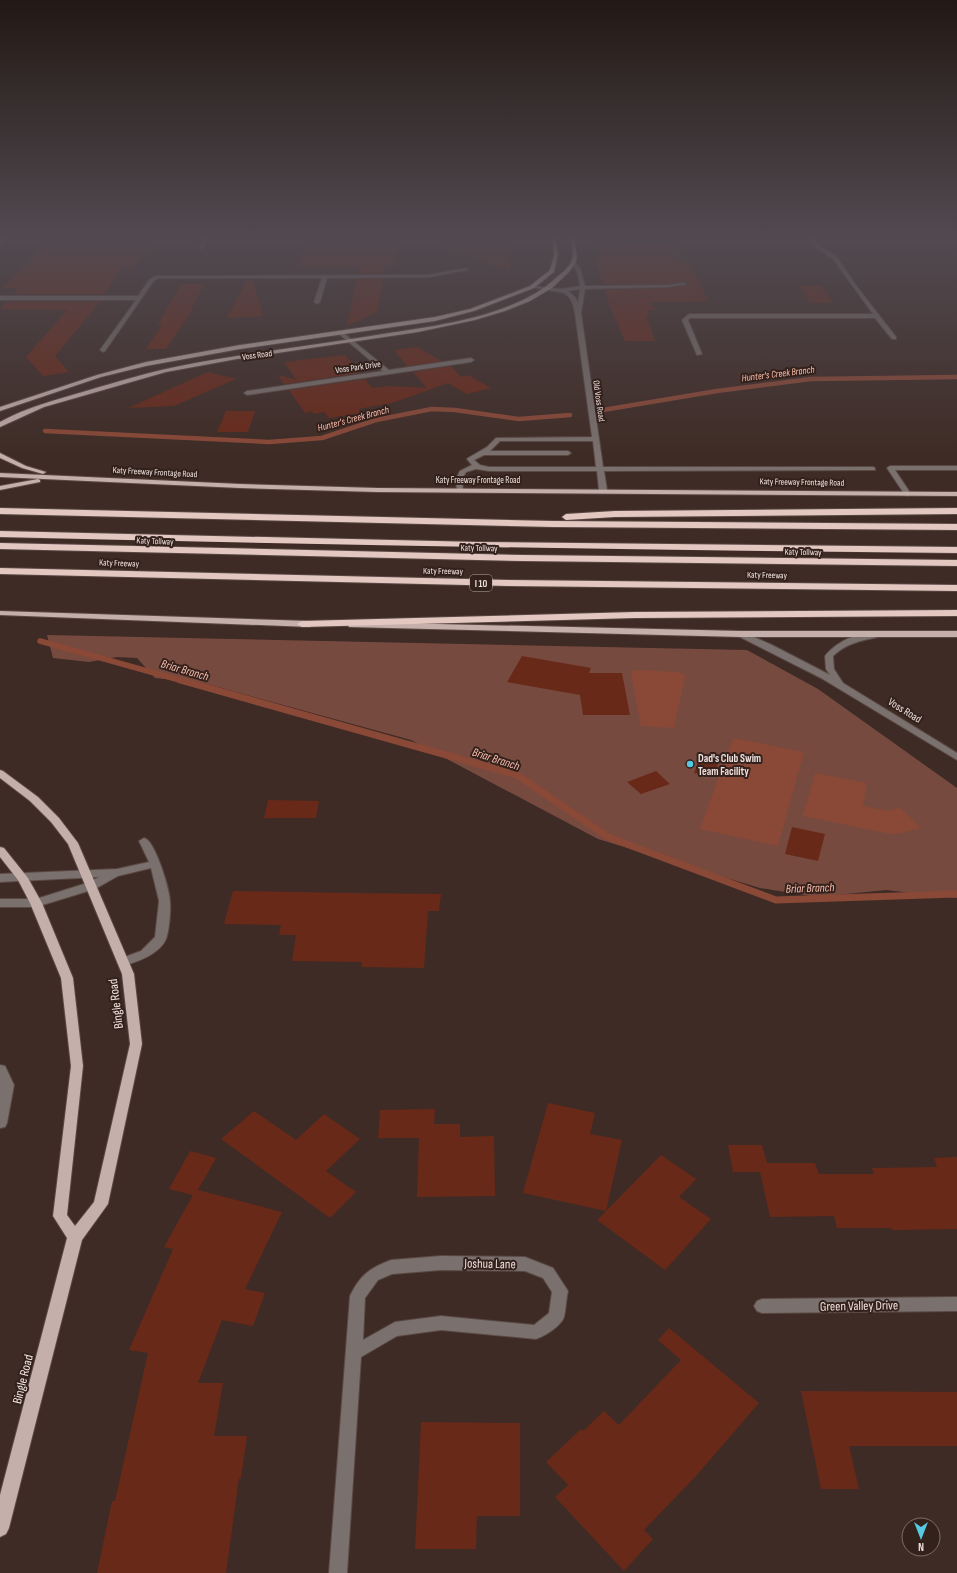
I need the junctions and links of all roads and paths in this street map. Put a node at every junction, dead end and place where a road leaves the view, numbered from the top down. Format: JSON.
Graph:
{"nodes":[{"id":1,"x":130,"y":309,"type":"edge"},
{"id":2,"x":474,"y":309,"type":"edge"},
{"id":3,"x":501,"y":309,"type":"edge"},
{"id":4,"x":577,"y":309,"type":"edge"},
{"id":5,"x":579,"y":309,"type":"edge"},
{"id":6,"x":871,"y":309,"type":"edge"},
{"id":7,"x":578,"y":313,"type":"junction"},
{"id":8,"x":876,"y":316,"type":"junction"},
{"id":9,"x":341,"y":333,"type":"junction"},
{"id":10,"x":894,"y":338,"type":"dead end"},
{"id":11,"x":351,"y":341,"type":"junction"},
{"id":12,"x":103,"y":350,"type":"dead end"},
{"id":13,"x":699,"y":354,"type":"dead end"},
{"id":14,"x":471,"y":360,"type":"dead end"},
{"id":15,"x":146,"y":364,"type":"junction"},
{"id":16,"x":161,"y":372,"type":"junction"},
{"id":17,"x":387,"y":372,"type":"junction"},
{"id":18,"x":247,"y":393,"type":"dead end"},
{"id":19,"x":0,"y":409,"type":"edge"},
{"id":20,"x":8,"y":420,"type":"junction"},
{"id":21,"x":0,"y":425,"type":"edge"},
{"id":22,"x":0,"y":432,"type":"edge"},
{"id":23,"x":595,"y":439,"type":"junction"},
{"id":24,"x":485,"y":452,"type":"junction"},
{"id":25,"x":568,"y":453,"type":"dead end"},
{"id":26,"x":0,"y":455,"type":"edge"},
{"id":27,"x":477,"y":466,"type":"junction"},
{"id":28,"x":957,"y":468,"type":"edge"},
{"id":29,"x":600,"y":469,"type":"junction"},
{"id":30,"x":873,"y":469,"type":"dead end"},
{"id":31,"x":0,"y":475,"type":"edge"},
{"id":32,"x":62,"y":477,"type":"junction"},
{"id":33,"x":0,"y":488,"type":"edge"},
{"id":34,"x":459,"y":490,"type":"junction"},
{"id":35,"x":603,"y":490,"type":"junction"},
{"id":36,"x":907,"y":494,"type":"junction"},
{"id":37,"x":957,"y":494,"type":"edge"},
{"id":38,"x":0,"y":511,"type":"edge"},
{"id":39,"x":957,"y":511,"type":"edge"},
{"id":40,"x":461,"y":522,"type":"junction"},
{"id":41,"x":957,"y":527,"type":"edge"},
{"id":42,"x":0,"y":534,"type":"edge"},
{"id":43,"x":0,"y":546,"type":"edge"},
{"id":44,"x":957,"y":550,"type":"edge"},
{"id":45,"x":957,"y":563,"type":"edge"},
{"id":46,"x":2,"y":571,"type":"edge"},
{"id":47,"x":957,"y":588,"type":"edge"},
{"id":48,"x":0,"y":613,"type":"edge"},
{"id":49,"x":957,"y":613,"type":"edge"},
{"id":50,"x":302,"y":624,"type":"junction"},
{"id":51,"x":741,"y":634,"type":"junction"},
{"id":52,"x":957,"y":634,"type":"edge"},
{"id":53,"x":875,"y":635,"type":"junction"},
{"id":54,"x":840,"y":683,"type":"junction"},
{"id":55,"x":957,"y":757,"type":"edge"},
{"id":56,"x":0,"y":773,"type":"edge"},
{"id":57,"x":144,"y":841,"type":"dead end"},
{"id":58,"x":0,"y":850,"type":"edge"},
{"id":59,"x":155,"y":864,"type":"junction"},
{"id":60,"x":117,"y":873,"type":"junction"},
{"id":61,"x":86,"y":875,"type":"junction"},
{"id":62,"x":0,"y":878,"type":"edge"},
{"id":63,"x":23,"y":878,"type":"junction"},
{"id":64,"x":91,"y":886,"type":"junction"},
{"id":65,"x":0,"y":903,"type":"edge"},
{"id":66,"x":36,"y":903,"type":"junction"},
{"id":67,"x":123,"y":962,"type":"junction"},
{"id":68,"x":0,"y":1070,"type":"edge"},
{"id":69,"x":0,"y":1123,"type":"edge"},
{"id":70,"x":75,"y":1237,"type":"junction"},
{"id":71,"x":957,"y":1304,"type":"edge"},
{"id":72,"x":762,"y":1306,"type":"dead end"},
{"id":73,"x":354,"y":1353,"type":"junction"},
{"id":74,"x":0,"y":1528,"type":"edge"},
{"id":75,"x":338,"y":1573,"type":"edge"}],
"edges":[{"from":1,"to":12,"type":"street"},
{"from":2,"to":9,"type":"main road","name":"Voss Road"},
{"from":3,"to":11,"type":"main road","name":"Voss Road"},
{"from":4,"to":7,"type":"street","name":"Old Voss Road"},
{"from":5,"to":7,"type":"street","name":"Old Voss Road"},
{"from":6,"to":8,"type":"street"},
{"from":7,"to":23,"type":"street","name":"Old Voss Road"},
{"from":8,"to":10,"type":"street"},
{"from":8,"to":13,"type":"street"},
{"from":9,"to":11,"type":"street"},
{"from":9,"to":15,"type":"main road","name":"Voss Road"},
{"from":11,"to":16,"type":"main road","name":"Voss Road"},
{"from":11,"to":17,"type":"street"},
{"from":14,"to":17,"type":"street","name":"Voss Park Drive"},
{"from":15,"to":16,"type":"main road"},
{"from":15,"to":19,"type":"main road","name":"Voss Road"},
{"from":16,"to":20,"type":"main road","name":"Voss Road"},
{"from":17,"to":18,"type":"street","name":"Voss Park Drive"},
{"from":20,"to":21,"type":"main road","name":"Voss Road"},
{"from":20,"to":22,"type":"main road"},
{"from":23,"to":24,"type":"street"},
{"from":23,"to":29,"type":"street","name":"Old Voss Road"},
{"from":24,"to":25,"type":"street"},
{"from":24,"to":27,"type":"street"},
{"from":26,"to":32,"type":"main road"},
{"from":27,"to":29,"type":"street"},
{"from":27,"to":34,"type":"street"},
{"from":28,"to":36,"type":"street"},
{"from":29,"to":30,"type":"street"},
{"from":29,"to":35,"type":"street","name":"Old Voss Road"},
{"from":31,"to":32,"type":"main road","name":"Katy Freeway Frontage Road"},
{"from":32,"to":33,"type":"main road"},
{"from":32,"to":34,"type":"main road","name":"Katy Freeway Frontage Road"},
{"from":34,"to":35,"type":"main road","name":"Katy Freeway Frontage Road"},
{"from":35,"to":36,"type":"main road","name":"Katy Freeway Frontage Road"},
{"from":36,"to":37,"type":"main road","name":"Katy Freeway Frontage Road"},
{"from":38,"to":40,"type":"highway"},
{"from":39,"to":40,"type":"highway"},
{"from":40,"to":41,"type":"highway"},
{"from":42,"to":44,"type":"highway","name":"Katy Tollway"},
{"from":43,"to":45,"type":"highway","name":"Katy Tollway"},
{"from":46,"to":47,"type":"highway","name":"Katy Freeway","number":"I 10"},
{"from":48,"to":50,"type":"main road"},
{"from":49,"to":50,"type":"highway"},
{"from":50,"to":51,"type":"main road"},
{"from":51,"to":53,"type":"main road"},
{"from":51,"to":54,"type":"street","name":"Voss Road"},
{"from":52,"to":53,"type":"main road"},
{"from":53,"to":54,"type":"street","name":"Voss Road"},
{"from":54,"to":55,"type":"street","name":"Voss Road"},
{"from":56,"to":61,"type":"main road","name":"Bingle Road"},
{"from":57,"to":59,"type":"street"},
{"from":58,"to":63,"type":"main road"},
{"from":59,"to":60,"type":"street"},
{"from":59,"to":67,"type":"street"},
{"from":60,"to":61,"type":"street"},
{"from":60,"to":64,"type":"street"},
{"from":61,"to":63,"type":"street"},
{"from":61,"to":64,"type":"main road","name":"Bingle Road"},
{"from":62,"to":63,"type":"street"},
{"from":63,"to":66,"type":"main road"},
{"from":64,"to":66,"type":"street"},
{"from":64,"to":67,"type":"main road","name":"Bingle Road"},
{"from":65,"to":66,"type":"street"},
{"from":66,"to":70,"type":"main road"},
{"from":67,"to":70,"type":"main road","name":"Bingle Road"},
{"from":68,"to":69,"type":"street"},
{"from":70,"to":74,"type":"main road","name":"Bingle Road"},
{"from":71,"to":72,"type":"street","name":"Green Valley Drive"},
{"from":73,"to":73,"type":"street","name":"Joshua Lane"},
{"from":73,"to":75,"type":"street","name":"Joshua Lane"}]}
